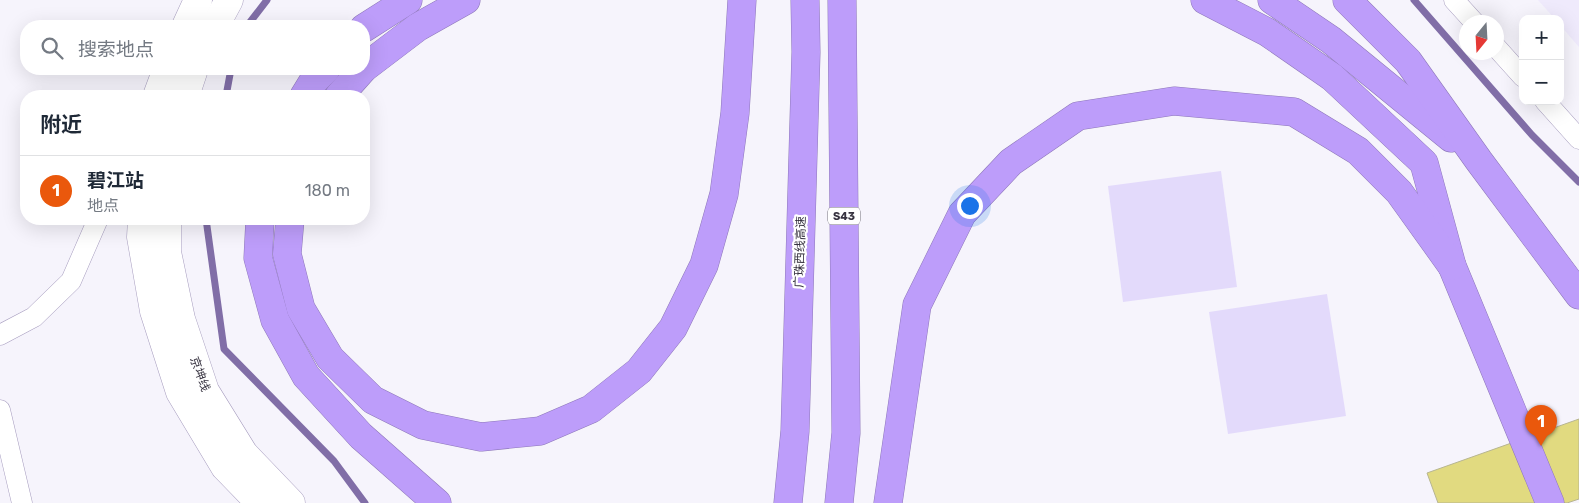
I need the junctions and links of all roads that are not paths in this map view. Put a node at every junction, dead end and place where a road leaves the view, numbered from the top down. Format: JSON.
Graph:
{"nodes":[{"id":1,"x":198,"y":0,"type":"edge"},
{"id":2,"x":229,"y":0,"type":"edge"},
{"id":3,"x":408,"y":0,"type":"edge"},
{"id":4,"x":466,"y":0,"type":"edge"},
{"id":5,"x":742,"y":0,"type":"edge"},
{"id":6,"x":805,"y":0,"type":"edge"},
{"id":7,"x":842,"y":0,"type":"edge"},
{"id":8,"x":1204,"y":0,"type":"edge"},
{"id":9,"x":1272,"y":0,"type":"edge"},
{"id":10,"x":1347,"y":0,"type":"edge"},
{"id":11,"x":1454,"y":0,"type":"edge"},
{"id":12,"x":1468,"y":15,"type":"edge"},
{"id":13,"x":189,"y":20,"type":"edge"},
{"id":14,"x":218,"y":20,"type":"edge"},
{"id":15,"x":370,"y":24,"type":"edge"},
{"id":16,"x":1504,"y":56,"type":"edge"},
{"id":17,"x":370,"y":63,"type":"edge"},
{"id":18,"x":1519,"y":73,"type":"edge"},
{"id":19,"x":164,"y":75,"type":"edge"},
{"id":20,"x":192,"y":75,"type":"edge"},
{"id":21,"x":320,"y":75,"type":"edge"},
{"id":22,"x":357,"y":75,"type":"edge"},
{"id":23,"x":159,"y":90,"type":"edge"},
{"id":24,"x":188,"y":90,"type":"edge"},
{"id":25,"x":308,"y":90,"type":"edge"},
{"id":26,"x":344,"y":90,"type":"edge"},
{"id":27,"x":1548,"y":105,"type":"edge"},
{"id":28,"x":1579,"y":140,"type":"edge"},
{"id":29,"x":1479,"y":161,"type":"junction"},
{"id":30,"x":95,"y":225,"type":"edge"},
{"id":31,"x":142,"y":225,"type":"edge"},
{"id":32,"x":167,"y":225,"type":"edge"},
{"id":33,"x":260,"y":225,"type":"edge"},
{"id":34,"x":290,"y":225,"type":"edge"},
{"id":35,"x":1452,"y":266,"type":"junction"},
{"id":36,"x":1579,"y":295,"type":"edge"},
{"id":37,"x":0,"y":335,"type":"edge"},
{"id":38,"x":0,"y":410,"type":"edge"},
{"id":39,"x":22,"y":503,"type":"edge"},
{"id":40,"x":260,"y":503,"type":"edge"},
{"id":41,"x":291,"y":503,"type":"edge"},
{"id":42,"x":436,"y":503,"type":"edge"},
{"id":43,"x":788,"y":503,"type":"edge"},
{"id":44,"x":839,"y":503,"type":"edge"},
{"id":45,"x":888,"y":503,"type":"edge"},
{"id":46,"x":1550,"y":503,"type":"edge"}],
"edges":[{"from":1,"to":13,"type":"main road"},
{"from":2,"to":14,"type":"main road"},
{"from":3,"to":15,"type":"highway"},
{"from":4,"to":17,"type":"highway"},
{"from":5,"to":34,"type":"highway"},
{"from":6,"to":43,"type":"highway","name":"广珠西线高速"},
{"from":7,"to":44,"type":"highway","number":"S43"},
{"from":8,"to":35,"type":"highway"},
{"from":9,"to":29,"type":"highway"},
{"from":10,"to":29,"type":"highway"},
{"from":11,"to":12,"type":"street"},
{"from":16,"to":18,"type":"street"},
{"from":19,"to":23,"type":"main road"},
{"from":20,"to":24,"type":"main road"},
{"from":21,"to":25,"type":"highway"},
{"from":22,"to":26,"type":"highway"},
{"from":27,"to":28,"type":"street"},
{"from":29,"to":36,"type":"highway"},
{"from":30,"to":37,"type":"street"},
{"from":31,"to":40,"type":"main road","name":"京坤线"},
{"from":32,"to":41,"type":"main road","name":"京坤线"},
{"from":33,"to":42,"type":"highway"},
{"from":35,"to":45,"type":"highway"},
{"from":35,"to":46,"type":"highway"},
{"from":38,"to":39,"type":"street"}]}
